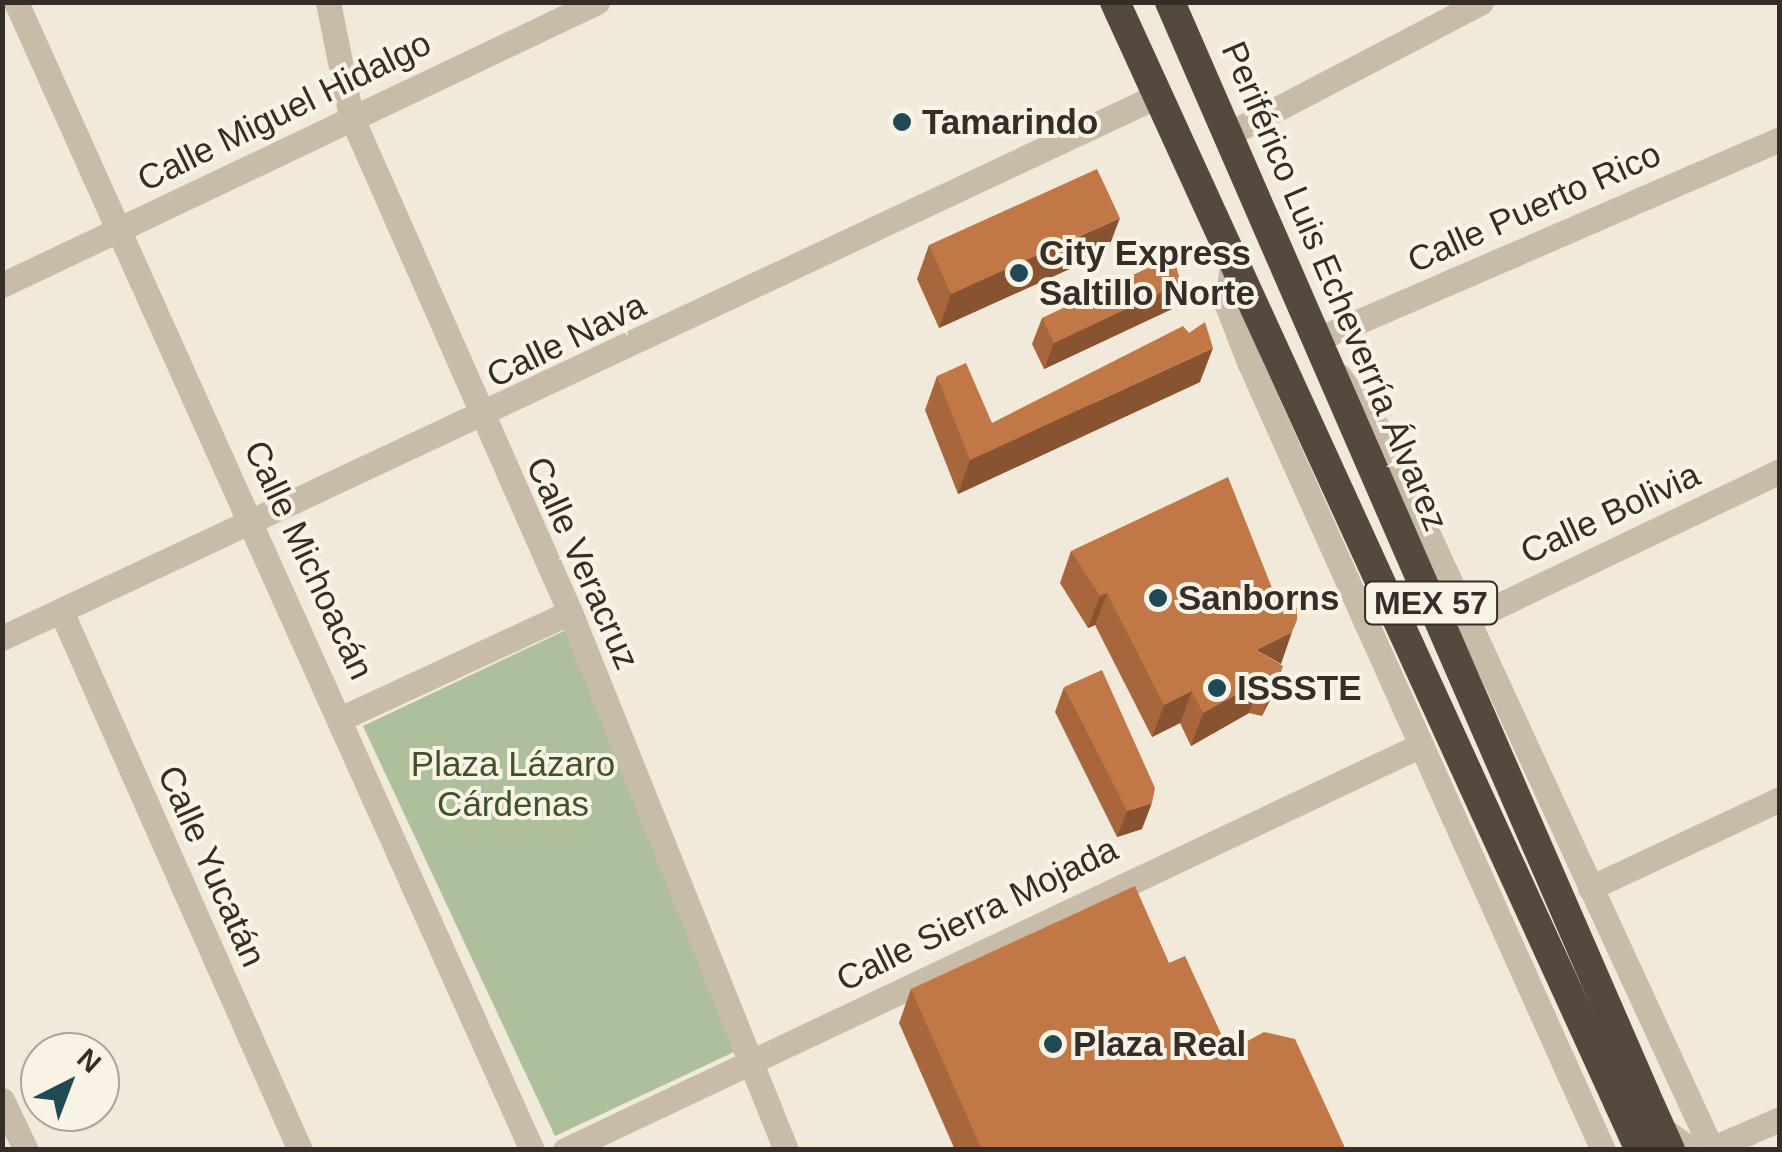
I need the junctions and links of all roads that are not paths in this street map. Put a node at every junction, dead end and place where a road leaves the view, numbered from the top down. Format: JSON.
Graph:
{"nodes":[{"id":1,"x":16,"y":2,"type":"edge"},
{"id":2,"x":328,"y":2,"type":"edge"},
{"id":3,"x":597,"y":2,"type":"edge"},
{"id":4,"x":1114,"y":2,"type":"edge"},
{"id":5,"x":1170,"y":2,"type":"edge"},
{"id":6,"x":1481,"y":2,"type":"edge"},
{"id":7,"x":1157,"y":96,"type":"junction"},
{"id":8,"x":351,"y":116,"type":"junction"},
{"id":9,"x":1229,"y":134,"type":"junction"},
{"id":10,"x":1780,"y":139,"type":"edge"},
{"id":11,"x":120,"y":230,"type":"junction"},
{"id":12,"x":1234,"y":252,"type":"junction"},
{"id":13,"x":2,"y":285,"type":"edge"},
{"id":14,"x":1322,"y":351,"type":"junction"},
{"id":15,"x":480,"y":420,"type":"junction"},
{"id":16,"x":1780,"y":471,"type":"edge"},
{"id":17,"x":252,"y":522,"type":"junction"},
{"id":18,"x":61,"y":611,"type":"junction"},
{"id":19,"x":570,"y":612,"type":"junction"},
{"id":20,"x":1470,"y":618,"type":"junction"},
{"id":21,"x":2,"y":638,"type":"edge"},
{"id":22,"x":342,"y":718,"type":"junction"},
{"id":23,"x":1422,"y":745,"type":"junction"},
{"id":24,"x":1780,"y":798,"type":"edge"},
{"id":25,"x":1590,"y":888,"type":"junction"},
{"id":26,"x":756,"y":1060,"type":"junction"},
{"id":27,"x":1632,"y":1099,"type":"junction"},
{"id":28,"x":2,"y":1100,"type":"edge"},
{"id":29,"x":1780,"y":1118,"type":"edge"},
{"id":30,"x":1589,"y":1119,"type":"junction"},
{"id":31,"x":1712,"y":1149,"type":"edge"},
{"id":32,"x":26,"y":1150,"type":"edge"},
{"id":33,"x":300,"y":1150,"type":"edge"},
{"id":34,"x":532,"y":1150,"type":"edge"},
{"id":35,"x":566,"y":1150,"type":"edge"},
{"id":36,"x":786,"y":1150,"type":"edge"},
{"id":37,"x":1603,"y":1150,"type":"edge"},
{"id":38,"x":1640,"y":1150,"type":"edge"},
{"id":39,"x":1670,"y":1150,"type":"edge"},
{"id":40,"x":1692,"y":1150,"type":"edge"}],
"edges":[{"from":1,"to":11,"type":"street","name":"Calle Michoacán"},
{"from":2,"to":8,"type":"street","name":"Calle Veracruz"},
{"from":3,"to":8,"type":"street","name":"Calle Miguel Hidalgo"},
{"from":4,"to":7,"type":"highway","name":"Periférico Luis Echeverría Álvarez","number":"MEX 57"},
{"from":5,"to":9,"type":"highway","name":"Periférico Luis Echeverría Álvarez","number":"MEX 57"},
{"from":6,"to":9,"type":"street"},
{"from":7,"to":12,"type":"highway","name":"Periférico Luis Echeverría Álvarez","number":"MEX 57"},
{"from":7,"to":15,"type":"street","name":"Calle Nava"},
{"from":8,"to":11,"type":"street","name":"Calle Miguel Hidalgo"},
{"from":8,"to":15,"type":"street","name":"Calle Veracruz"},
{"from":9,"to":14,"type":"highway","name":"Periférico Luis Echeverría Álvarez","number":"MEX 57"},
{"from":10,"to":14,"type":"street","name":"Calle Puerto Rico"},
{"from":11,"to":13,"type":"street","name":"Calle Miguel Hidalgo"},
{"from":11,"to":17,"type":"street","name":"Calle Michoacán"},
{"from":12,"to":23,"type":"street"},
{"from":12,"to":27,"type":"highway","name":"Periférico Luis Echeverría Álvarez","number":"MEX 57"},
{"from":14,"to":20,"type":"street"},
{"from":14,"to":27,"type":"highway","name":"Periférico Luis Echeverría Álvarez","number":"MEX 57"},
{"from":15,"to":17,"type":"street","name":"Calle Nava"},
{"from":15,"to":19,"type":"street","name":"Calle Veracruz"},
{"from":16,"to":20,"type":"street","name":"Calle Bolivia"},
{"from":17,"to":18,"type":"street","name":"Calle Nava"},
{"from":17,"to":22,"type":"street","name":"Calle Michoacán"},
{"from":18,"to":21,"type":"street","name":"Calle Nava"},
{"from":18,"to":33,"type":"street","name":"Calle Yucatán"},
{"from":19,"to":22,"type":"street"},
{"from":19,"to":26,"type":"street","name":"Calle Veracruz"},
{"from":20,"to":25,"type":"street"},
{"from":22,"to":34,"type":"street","name":"Calle Michoacán"},
{"from":23,"to":26,"type":"street","name":"Calle Sierra Mojada"},
{"from":23,"to":30,"type":"street"},
{"from":24,"to":25,"type":"street"},
{"from":25,"to":31,"type":"street"},
{"from":26,"to":35,"type":"street","name":"Calle Sierra Mojada"},
{"from":26,"to":36,"type":"street","name":"Calle Veracruz"},
{"from":27,"to":38,"type":"highway","name":"Periférico Luis Echeverría Álvarez","number":"MEX 57","bridge":true},
{"from":27,"to":39,"type":"highway","name":"Periférico Luis Echeverría Álvarez","number":"MEX 57","bridge":true},
{"from":28,"to":32,"type":"street"},
{"from":29,"to":31,"type":"street"},
{"from":30,"to":37,"type":"street"},
{"from":30,"to":40,"type":"street"}]}
